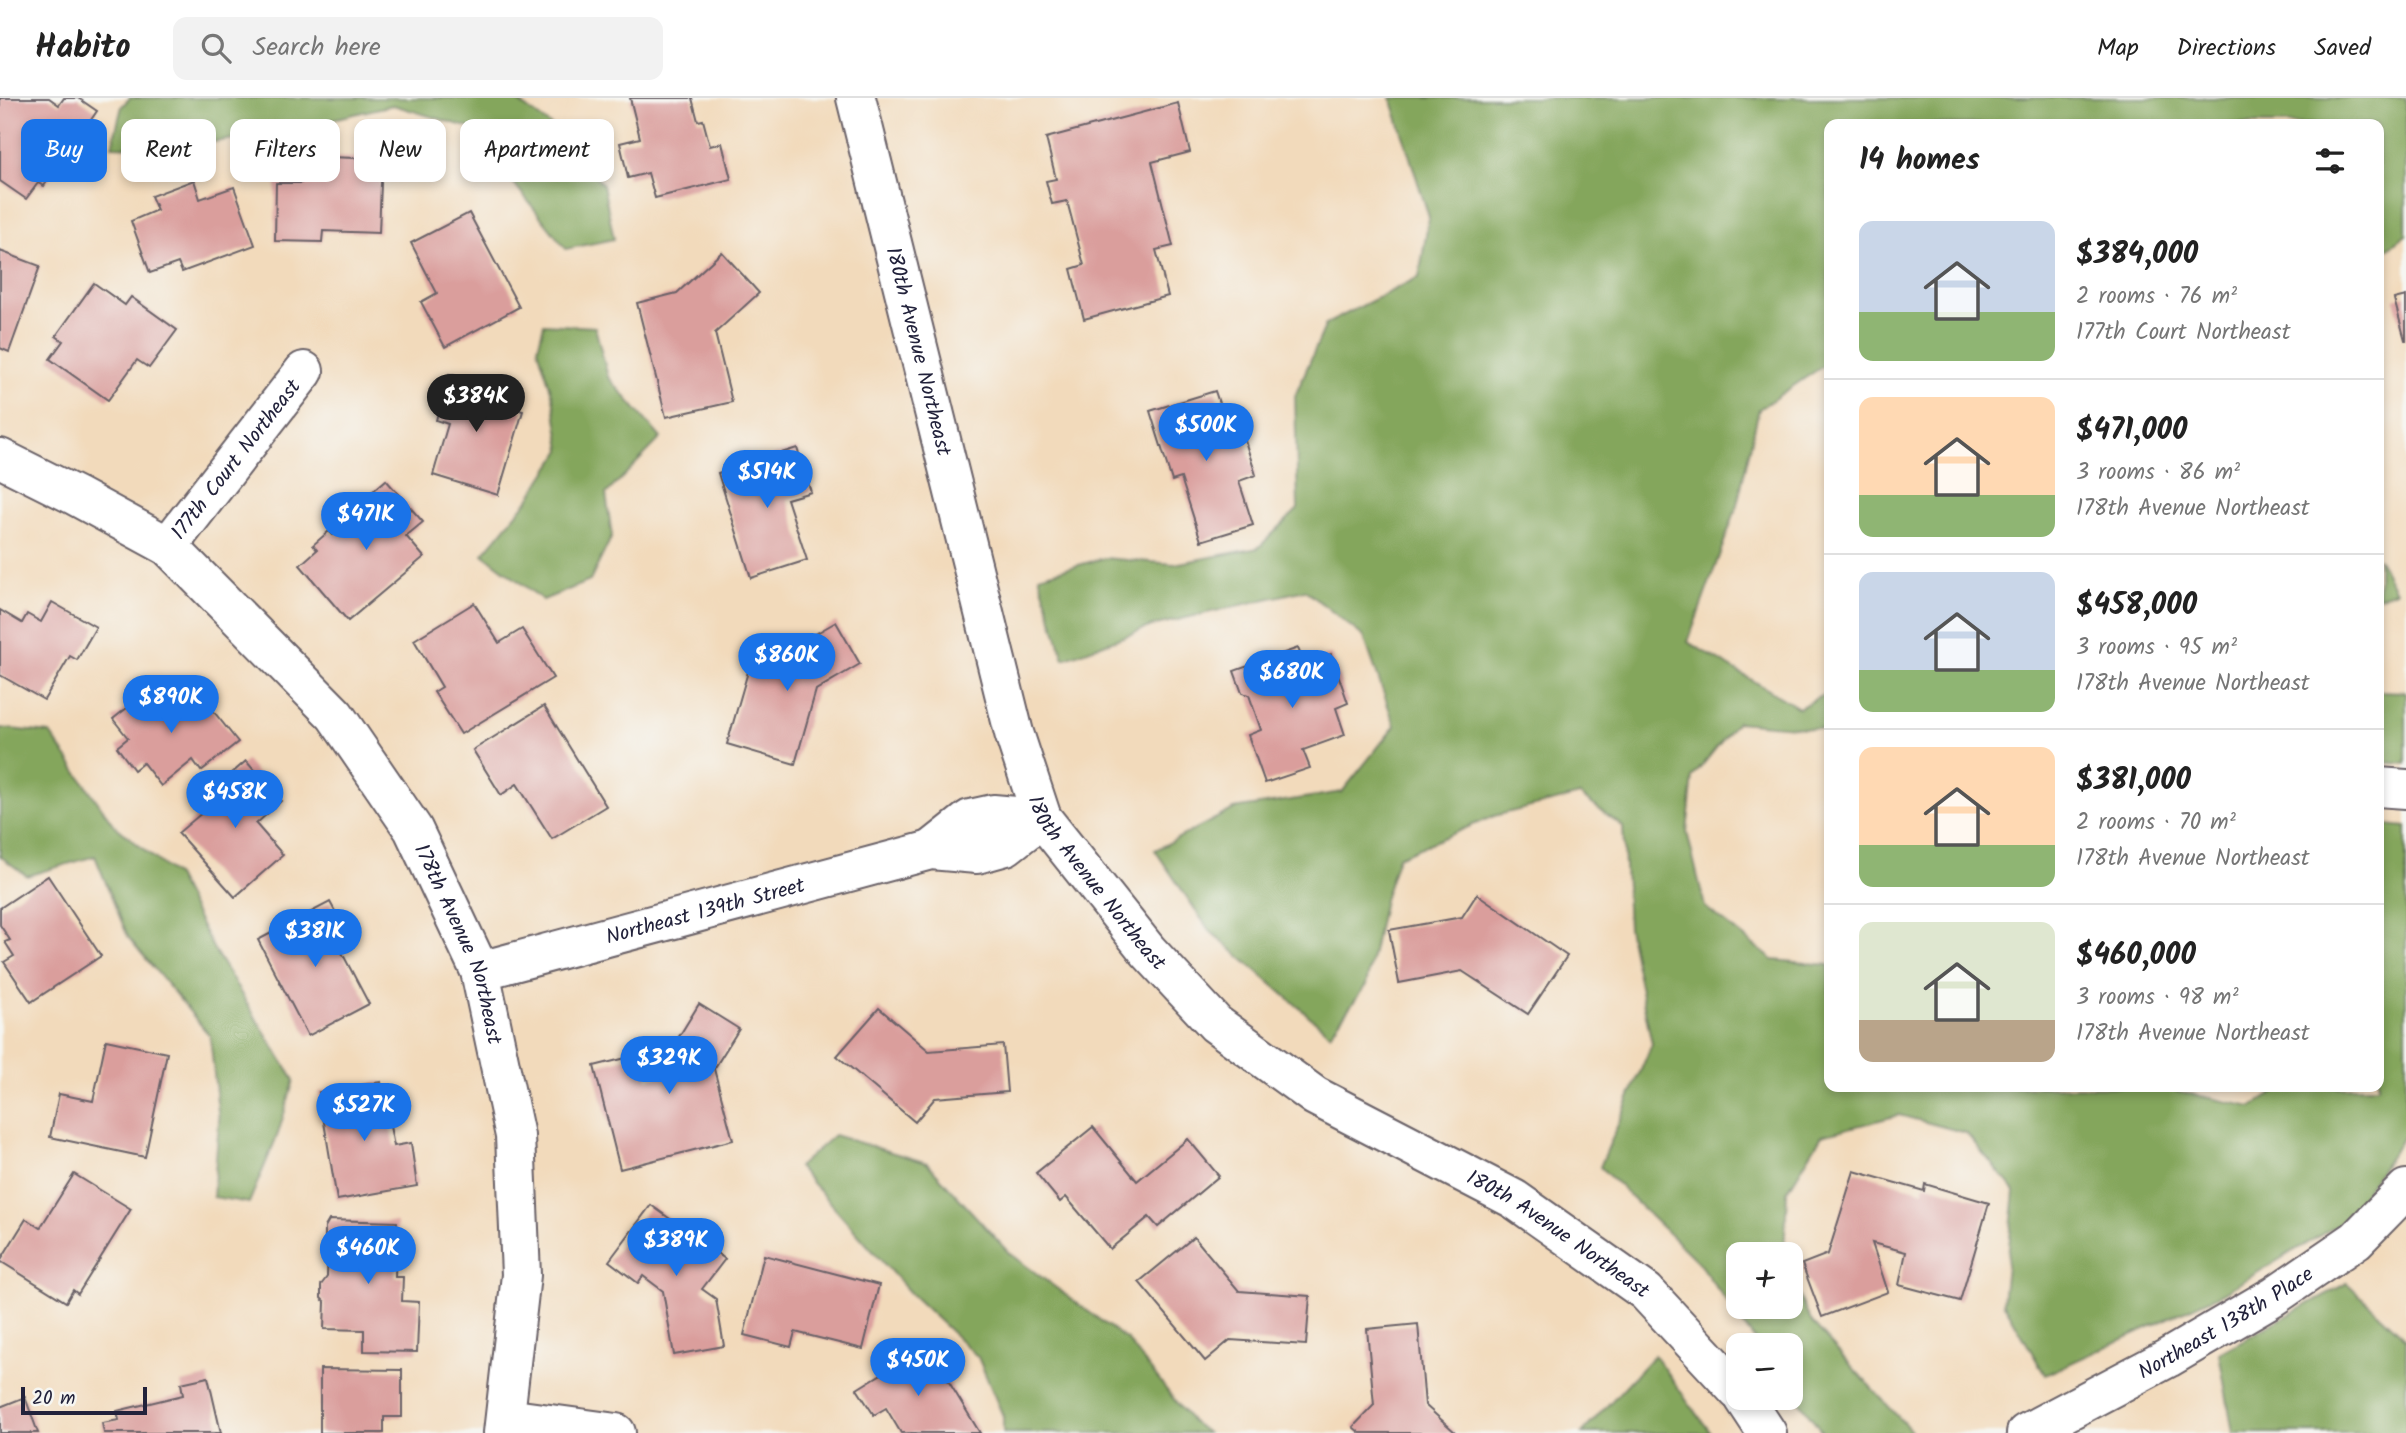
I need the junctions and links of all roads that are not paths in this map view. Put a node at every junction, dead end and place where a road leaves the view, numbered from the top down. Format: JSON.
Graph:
{"nodes":[{"id":1,"x":856,"y":98,"type":"edge"},
{"id":2,"x":304,"y":370,"type":"dead end"},
{"id":3,"x":0,"y":458,"type":"edge"},
{"id":4,"x":168,"y":546,"type":"junction"},
{"id":5,"x":2384,"y":787,"type":"edge"},
{"id":6,"x":2406,"y":789,"type":"edge"},
{"id":7,"x":1042,"y":818,"type":"junction"},
{"id":8,"x":480,"y":971,"type":"junction"},
{"id":9,"x":2406,"y":1189,"type":"edge"},
{"id":10,"x":1726,"y":1378,"type":"edge"},
{"id":11,"x":1752,"y":1410,"type":"edge"},
{"id":12,"x":505,"y":1426,"type":"edge"},
{"id":13,"x":616,"y":1433,"type":"edge"},
{"id":14,"x":1767,"y":1433,"type":"edge"},
{"id":15,"x":2026,"y":1433,"type":"edge"}],
"edges":[{"from":1,"to":7,"type":"street","name":"180th Avenue Northeast"},
{"from":2,"to":4,"type":"street","name":"177th Court Northeast"},
{"from":3,"to":4,"type":"street","name":"178th Avenue Northeast"},
{"from":4,"to":8,"type":"street","name":"178th Avenue Northeast"},
{"from":5,"to":6,"type":"street"},
{"from":7,"to":8,"type":"street","name":"Northeast 139th Street"},
{"from":7,"to":10,"type":"street","name":"180th Avenue Northeast"},
{"from":8,"to":12,"type":"street","name":"178th Avenue Northeast"},
{"from":9,"to":15,"type":"street","name":"Northeast 138th Place"},
{"from":11,"to":14,"type":"street"},
{"from":12,"to":13,"type":"street"}]}
